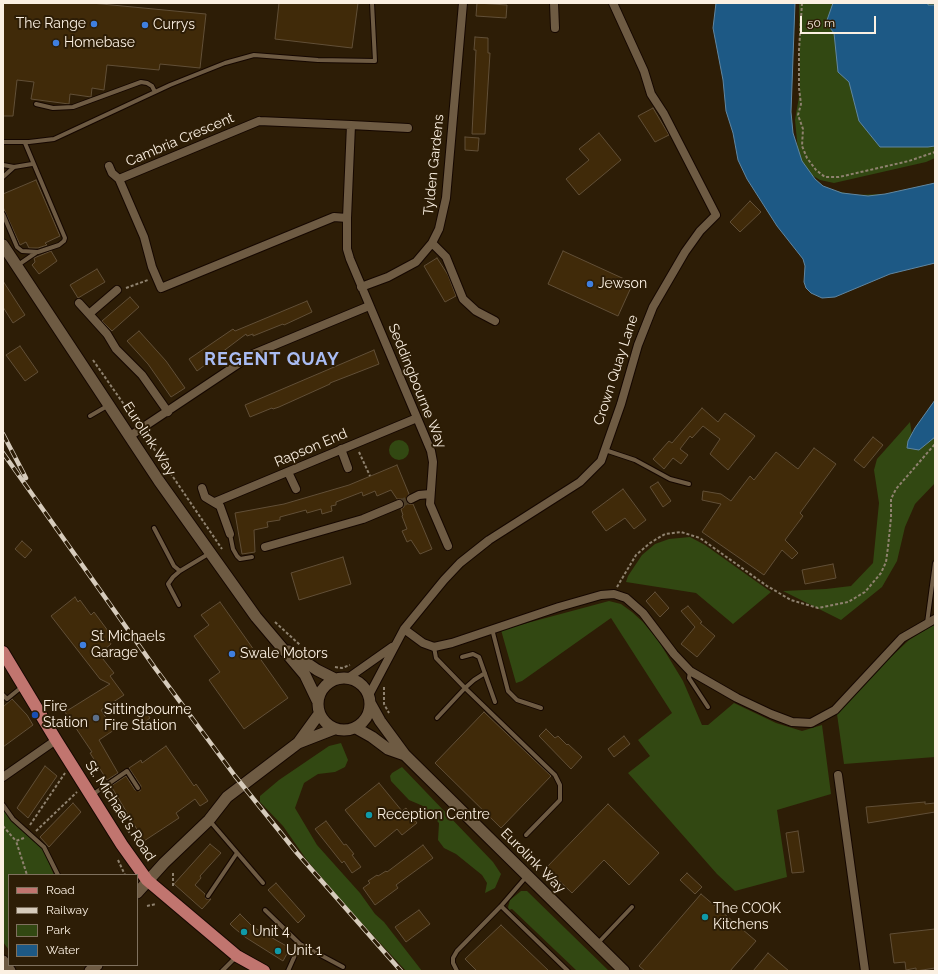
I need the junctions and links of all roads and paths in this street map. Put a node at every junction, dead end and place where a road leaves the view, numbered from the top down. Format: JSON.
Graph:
{"nodes":[{"id":1,"x":372,"y":3,"type":"edge"},
{"id":2,"x":462,"y":3,"type":"edge"},
{"id":3,"x":554,"y":3,"type":"edge"},
{"id":4,"x":612,"y":3,"type":"edge"},
{"id":5,"x":802,"y":3,"type":"edge"},
{"id":6,"x":555,"y":28,"type":"dead end"},
{"id":7,"x":155,"y":92,"type":"junction"},
{"id":8,"x":36,"y":104,"type":"dead end"},
{"id":9,"x":351,"y":125,"type":"junction"},
{"id":10,"x":408,"y":128,"type":"dead end"},
{"id":11,"x":3,"y":142,"type":"edge"},
{"id":12,"x":24,"y":142,"type":"junction"},
{"id":13,"x":935,"y":152,"type":"edge"},
{"id":14,"x":32,"y":164,"type":"junction"},
{"id":15,"x":3,"y":165,"type":"edge"},
{"id":16,"x":109,"y":166,"type":"dead end"},
{"id":17,"x":14,"y":167,"type":"junction"},
{"id":18,"x":3,"y":177,"type":"edge"},
{"id":19,"x":119,"y":179,"type":"junction"},
{"id":20,"x":3,"y":214,"type":"edge"},
{"id":21,"x":347,"y":218,"type":"junction"},
{"id":22,"x":432,"y":243,"type":"junction"},
{"id":23,"x":3,"y":245,"type":"edge"},
{"id":24,"x":38,"y":252,"type":"junction"},
{"id":25,"x":16,"y":266,"type":"junction"},
{"id":26,"x":156,"y":276,"type":"junction"},
{"id":27,"x":362,"y":287,"type":"junction"},
{"id":28,"x":117,"y":290,"type":"joint"},
{"id":29,"x":79,"y":303,"type":"dead end"},
{"id":30,"x":369,"y":306,"type":"junction"},
{"id":31,"x":89,"y":314,"type":"junction"},
{"id":32,"x":495,"y":320,"type":"dead end"},
{"id":33,"x":90,"y":356,"type":"dead end"},
{"id":34,"x":109,"y":405,"type":"junction"},
{"id":35,"x":168,"y":412,"type":"junction"},
{"id":36,"x":90,"y":416,"type":"dead end"},
{"id":37,"x":417,"y":418,"type":"junction"},
{"id":38,"x":145,"y":427,"type":"junction"},
{"id":39,"x":130,"y":436,"type":"junction"},
{"id":40,"x":355,"y":444,"type":"junction"},
{"id":41,"x":935,"y":444,"type":"edge"},
{"id":42,"x":341,"y":449,"type":"junction"},
{"id":43,"x":605,"y":450,"type":"junction"},
{"id":44,"x":348,"y":468,"type":"dead end"},
{"id":45,"x":288,"y":472,"type":"junction"},
{"id":46,"x":370,"y":476,"type":"dead end"},
{"id":47,"x":689,"y":484,"type":"dead end"},
{"id":48,"x":202,"y":488,"type":"dead end"},
{"id":49,"x":296,"y":489,"type":"dead end"},
{"id":50,"x":430,"y":494,"type":"junction"},
{"id":51,"x":411,"y":499,"type":"tunnel mouth"},
{"id":52,"x":215,"y":502,"type":"junction"},
{"id":53,"x":399,"y":504,"type":"tunnel mouth"},
{"id":54,"x":154,"y":528,"type":"dead end"},
{"id":55,"x":230,"y":534,"type":"joint"},
{"id":56,"x":448,"y":546,"type":"dead end"},
{"id":57,"x":265,"y":547,"type":"dead end"},
{"id":58,"x":223,"y":550,"type":"dead end"},
{"id":59,"x":210,"y":552,"type":"junction"},
{"id":60,"x":252,"y":557,"type":"dead end"},
{"id":61,"x":935,"y":563,"type":"edge"},
{"id":62,"x":180,"y":570,"type":"junction"},
{"id":63,"x":614,"y":594,"type":"junction"},
{"id":64,"x":179,"y":605,"type":"dead end"},
{"id":65,"x":935,"y":618,"type":"edge"},
{"id":66,"x":274,"y":621,"type":"dead end"},
{"id":67,"x":927,"y":623,"type":"junction"},
{"id":68,"x":492,"y":628,"type":"junction"},
{"id":69,"x":404,"y":629,"type":"junction"},
{"id":70,"x":278,"y":644,"type":"junction"},
{"id":71,"x":302,"y":646,"type":"dead end"},
{"id":72,"x":393,"y":647,"type":"junction"},
{"id":73,"x":434,"y":647,"type":"junction"},
{"id":74,"x":3,"y":653,"type":"edge"},
{"id":75,"x":462,"y":657,"type":"dead end"},
{"id":76,"x":354,"y":664,"type":"dead end"},
{"id":77,"x":332,"y":666,"type":"dead end"},
{"id":78,"x":690,"y":671,"type":"junction"},
{"id":79,"x":485,"y":674,"type":"junction"},
{"id":80,"x":348,"y":678,"type":"junction"},
{"id":81,"x":335,"y":679,"type":"junction"},
{"id":82,"x":23,"y":685,"type":"junction"},
{"id":83,"x":466,"y":688,"type":"junction"},
{"id":84,"x":3,"y":695,"type":"edge"},
{"id":85,"x":370,"y":699,"type":"junction"},
{"id":86,"x":318,"y":700,"type":"junction"},
{"id":87,"x":495,"y":702,"type":"dead end"},
{"id":88,"x":708,"y":707,"type":"dead end"},
{"id":89,"x":541,"y":708,"type":"dead end"},
{"id":90,"x":319,"y":714,"type":"junction"},
{"id":91,"x":437,"y":718,"type":"dead end"},
{"id":92,"x":356,"y":728,"type":"junction"},
{"id":93,"x":334,"y":729,"type":"junction"},
{"id":94,"x":56,"y":740,"type":"junction"},
{"id":95,"x":298,"y":742,"type":"junction"},
{"id":96,"x":405,"y":755,"type":"junction"},
{"id":97,"x":67,"y":770,"type":"dead end"},
{"id":98,"x":838,"y":775,"type":"dead end"},
{"id":99,"x":3,"y":777,"type":"edge"},
{"id":100,"x":138,"y":788,"type":"dead end"},
{"id":101,"x":80,"y":790,"type":"dead end"},
{"id":102,"x":92,"y":796,"type":"junction"},
{"id":103,"x":3,"y":805,"type":"edge"},
{"id":104,"x":209,"y":820,"type":"junction"},
{"id":105,"x":3,"y":826,"type":"edge"},
{"id":106,"x":526,"y":835,"type":"dead end"},
{"id":107,"x":28,"y":838,"type":"dead end"},
{"id":108,"x":16,"y":841,"type":"junction"},
{"id":109,"x":142,"y":850,"type":"dead end"},
{"id":110,"x":151,"y":852,"type":"dead end"},
{"id":111,"x":236,"y":853,"type":"junction"},
{"id":112,"x":173,"y":872,"type":"dead end"},
{"id":113,"x":27,"y":874,"type":"edge"},
{"id":114,"x":58,"y":874,"type":"edge"},
{"id":115,"x":527,"y":876,"type":"junction"},
{"id":116,"x":147,"y":880,"type":"junction"},
{"id":117,"x":263,"y":883,"type":"dead end"},
{"id":118,"x":173,"y":886,"type":"dead end"},
{"id":119,"x":138,"y":892,"type":"edge"},
{"id":120,"x":208,"y":896,"type":"dead end"},
{"id":121,"x":156,"y":904,"type":"dead end"},
{"id":122,"x":147,"y":906,"type":"dead end"},
{"id":123,"x":501,"y":906,"type":"junction"},
{"id":124,"x":632,"y":907,"type":"dead end"},
{"id":125,"x":265,"y":910,"type":"dead end"},
{"id":126,"x":300,"y":944,"type":"junction"},
{"id":127,"x":596,"y":944,"type":"junction"},
{"id":128,"x":237,"y":956,"type":"junction"},
{"id":129,"x":3,"y":961,"type":"edge"},
{"id":130,"x":343,"y":967,"type":"dead end"},
{"id":131,"x":10,"y":971,"type":"edge"},
{"id":132,"x":222,"y":971,"type":"edge"},
{"id":133,"x":264,"y":971,"type":"edge"},
{"id":134,"x":288,"y":971,"type":"edge"},
{"id":135,"x":457,"y":971,"type":"edge"},
{"id":136,"x":568,"y":971,"type":"edge"},
{"id":137,"x":624,"y":971,"type":"edge"},
{"id":138,"x":865,"y":971,"type":"edge"}],
"edges":[{"from":1,"to":7,"type":"lane"},
{"from":2,"to":22,"type":"street","name":"Tylden Gardens"},
{"from":3,"to":6,"type":"street"},
{"from":4,"to":43,"type":"street","name":"Crown Quay Lane"},
{"from":5,"to":13,"type":"path"},
{"from":7,"to":8,"type":"lane"},
{"from":7,"to":12,"type":"lane"},
{"from":9,"to":10,"type":"street","name":"Cambria Crescent"},
{"from":9,"to":19,"type":"street","name":"Cambria Crescent"},
{"from":9,"to":21,"type":"street"},
{"from":11,"to":12,"type":"lane"},
{"from":12,"to":14,"type":"lane"},
{"from":14,"to":17,"type":"lane"},
{"from":14,"to":24,"type":"lane"},
{"from":15,"to":17,"type":"lane"},
{"from":16,"to":19,"type":"street"},
{"from":17,"to":18,"type":"lane"},
{"from":19,"to":26,"type":"street","name":"Cambria Crescent"},
{"from":20,"to":24,"type":"lane"},
{"from":21,"to":26,"type":"street"},
{"from":21,"to":27,"type":"street"},
{"from":22,"to":27,"type":"street","name":"Tylden Gardens"},
{"from":22,"to":32,"type":"street"},
{"from":23,"to":25,"type":"main road","name":"Eurolink Way"},
{"from":24,"to":25,"type":"lane"},
{"from":25,"to":34,"type":"main road","name":"Eurolink Way"},
{"from":26,"to":28,"type":"path"},
{"from":27,"to":30,"type":"street"},
{"from":28,"to":31,"type":"street"},
{"from":29,"to":31,"type":"street"},
{"from":30,"to":35,"type":"street"},
{"from":30,"to":37,"type":"street","name":"Seddingbourne Way"},
{"from":31,"to":35,"type":"street"},
{"from":33,"to":38,"type":"path"},
{"from":34,"to":36,"type":"lane"},
{"from":34,"to":39,"type":"main road","name":"Eurolink Way"},
{"from":35,"to":38,"type":"street"},
{"from":37,"to":40,"type":"street","name":"Rapson End"},
{"from":37,"to":50,"type":"street","name":"Seddingbourne Way"},
{"from":38,"to":39,"type":"street"},
{"from":38,"to":58,"type":"path"},
{"from":39,"to":59,"type":"main road","name":"Eurolink Way"},
{"from":40,"to":42,"type":"street","name":"Rapson End"},
{"from":40,"to":46,"type":"path"},
{"from":41,"to":63,"type":"path"},
{"from":42,"to":44,"type":"street"},
{"from":42,"to":45,"type":"street","name":"Rapson End"},
{"from":43,"to":47,"type":"lane"},
{"from":43,"to":69,"type":"street","name":"Crown Quay Lane"},
{"from":45,"to":49,"type":"street"},
{"from":45,"to":52,"type":"street","name":"Rapson End"},
{"from":48,"to":52,"type":"street"},
{"from":50,"to":51,"type":"street"},
{"from":50,"to":56,"type":"street","name":"Seddingbourne Way"},
{"from":52,"to":55,"type":"street"},
{"from":53,"to":57,"type":"street"},
{"from":54,"to":62,"type":"lane"},
{"from":55,"to":60,"type":"lane"},
{"from":59,"to":62,"type":"lane"},
{"from":59,"to":70,"type":"main road","name":"Eurolink Way"},
{"from":61,"to":67,"type":"lane"},
{"from":62,"to":64,"type":"lane"},
{"from":63,"to":68,"type":"street"},
{"from":63,"to":78,"type":"street"},
{"from":65,"to":67,"type":"street"},
{"from":66,"to":71,"type":"path"},
{"from":67,"to":78,"type":"street"},
{"from":68,"to":73,"type":"street"},
{"from":68,"to":89,"type":"lane"},
{"from":69,"to":72,"type":"street","name":"Crown Quay Lane"},
{"from":69,"to":73,"type":"street"},
{"from":70,"to":81,"type":"main road","name":"Eurolink Way"},
{"from":70,"to":86,"type":"main road","name":"Eurolink Way"},
{"from":72,"to":80,"type":"street","name":"Crown Quay Lane"},
{"from":72,"to":85,"type":"street","name":"Crown Quay Lane"},
{"from":73,"to":83,"type":"lane"},
{"from":74,"to":82,"type":"main road","name":"St. Michael's Road"},
{"from":75,"to":79,"type":"lane"},
{"from":76,"to":77,"type":"path"},
{"from":78,"to":88,"type":"lane"},
{"from":79,"to":83,"type":"lane"},
{"from":79,"to":87,"type":"lane"},
{"from":80,"to":81,"type":"main road"},
{"from":80,"to":85,"type":"main road"},
{"from":81,"to":86,"type":"main road"},
{"from":82,"to":84,"type":"lane"},
{"from":82,"to":94,"type":"main road","name":"St. Michael's Road"},
{"from":83,"to":91,"type":"lane"},
{"from":83,"to":106,"type":"lane"},
{"from":85,"to":92,"type":"main road"},
{"from":85,"to":96,"type":"main road","name":"Eurolink Way"},
{"from":86,"to":90,"type":"main road"},
{"from":90,"to":93,"type":"main road"},
{"from":90,"to":95,"type":"main road"},
{"from":92,"to":93,"type":"main road"},
{"from":92,"to":96,"type":"main road","name":"Eurolink Way"},
{"from":93,"to":95,"type":"main road"},
{"from":94,"to":99,"type":"street"},
{"from":94,"to":102,"type":"main road","name":"St. Michael's Road"},
{"from":95,"to":104,"type":"main road"},
{"from":96,"to":115,"type":"main road","name":"Eurolink Way"},
{"from":97,"to":101,"type":"path"},
{"from":98,"to":138,"type":"street"},
{"from":100,"to":102,"type":"lane"},
{"from":102,"to":116,"type":"main road","name":"St. Michael's Road"},
{"from":103,"to":114,"type":"lane"},
{"from":104,"to":111,"type":"lane"},
{"from":104,"to":116,"type":"main road"},
{"from":105,"to":108,"type":"path"},
{"from":107,"to":108,"type":"path"},
{"from":108,"to":113,"type":"path"},
{"from":109,"to":110,"type":"path"},
{"from":111,"to":117,"type":"lane"},
{"from":111,"to":120,"type":"lane"},
{"from":112,"to":118,"type":"path"},
{"from":115,"to":123,"type":"lane"},
{"from":115,"to":127,"type":"main road","name":"Eurolink Way"},
{"from":116,"to":119,"type":"main road"},
{"from":116,"to":128,"type":"main road","name":"St. Michael's Road"},
{"from":121,"to":122,"type":"path"},
{"from":123,"to":135,"type":"lane"},
{"from":123,"to":136,"type":"lane"},
{"from":124,"to":127,"type":"lane"},
{"from":125,"to":126,"type":"lane"},
{"from":126,"to":130,"type":"lane"},
{"from":126,"to":134,"type":"lane"},
{"from":127,"to":137,"type":"main road","name":"Eurolink Way"},
{"from":128,"to":132,"type":"lane"},
{"from":128,"to":133,"type":"main road","name":"St. Michael's Road"},
{"from":129,"to":131,"type":"main road"}]}
